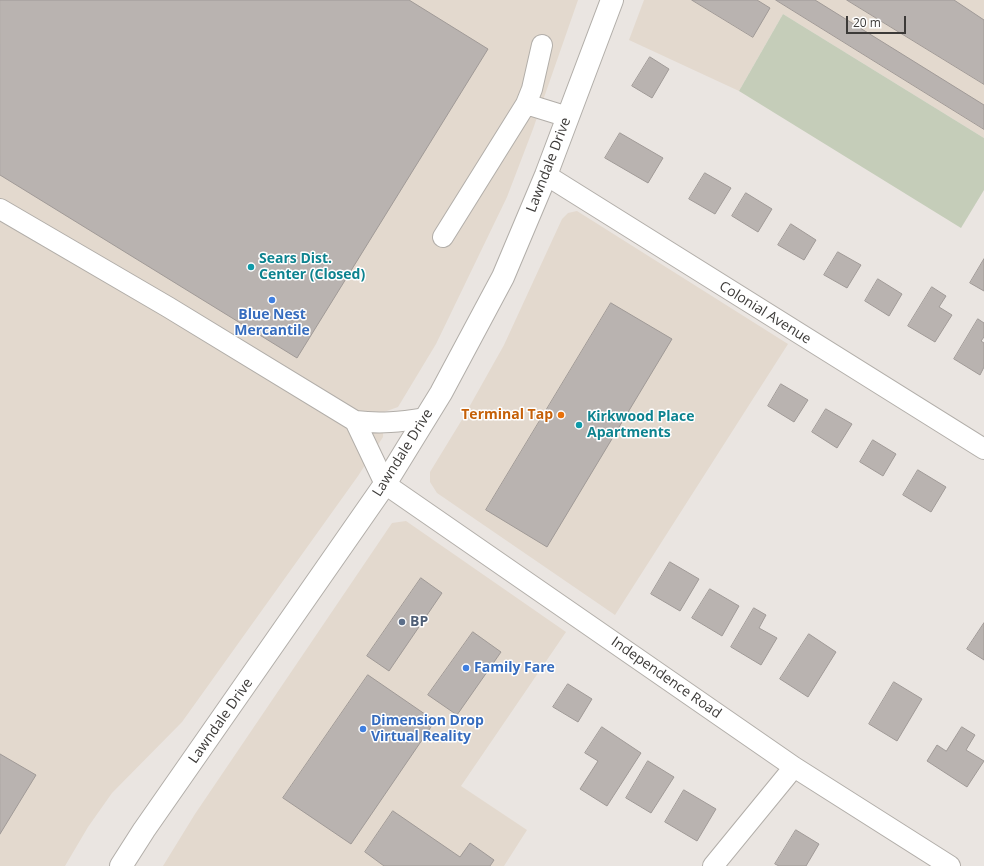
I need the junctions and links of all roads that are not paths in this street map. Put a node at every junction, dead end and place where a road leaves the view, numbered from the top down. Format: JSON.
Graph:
{"nodes":[{"id":1,"x":612,"y":0,"type":"edge"},
{"id":2,"x":542,"y":45,"type":"dead end"},
{"id":3,"x":526,"y":104,"type":"junction"},
{"id":4,"x":568,"y":117,"type":"junction"},
{"id":5,"x":546,"y":176,"type":"junction"},
{"id":6,"x":0,"y":209,"type":"edge"},
{"id":7,"x":443,"y":237,"type":"dead end"},
{"id":8,"x":425,"y":418,"type":"junction"},
{"id":9,"x":355,"y":421,"type":"junction"},
{"id":10,"x":984,"y":449,"type":"edge"},
{"id":11,"x":385,"y":484,"type":"junction"},
{"id":12,"x":794,"y":767,"type":"junction"},
{"id":13,"x":121,"y":866,"type":"edge"},
{"id":14,"x":713,"y":866,"type":"edge"},
{"id":15,"x":950,"y":866,"type":"edge"}],
"edges":[{"from":1,"to":4,"type":"main road","name":"Lawndale Drive"},
{"from":2,"to":3,"type":"street"},
{"from":3,"to":4,"type":"street"},
{"from":3,"to":7,"type":"street"},
{"from":4,"to":5,"type":"main road","name":"Lawndale Drive"},
{"from":5,"to":8,"type":"main road","name":"Lawndale Drive"},
{"from":5,"to":10,"type":"street","name":"Colonial Avenue"},
{"from":6,"to":9,"type":"street"},
{"from":8,"to":9,"type":"street"},
{"from":8,"to":11,"type":"main road","name":"Lawndale Drive"},
{"from":9,"to":11,"type":"street"},
{"from":11,"to":12,"type":"street","name":"Independence Road"},
{"from":11,"to":13,"type":"main road","name":"Lawndale Drive"},
{"from":12,"to":14,"type":"street"},
{"from":12,"to":15,"type":"street","name":"Independence Road"}]}
